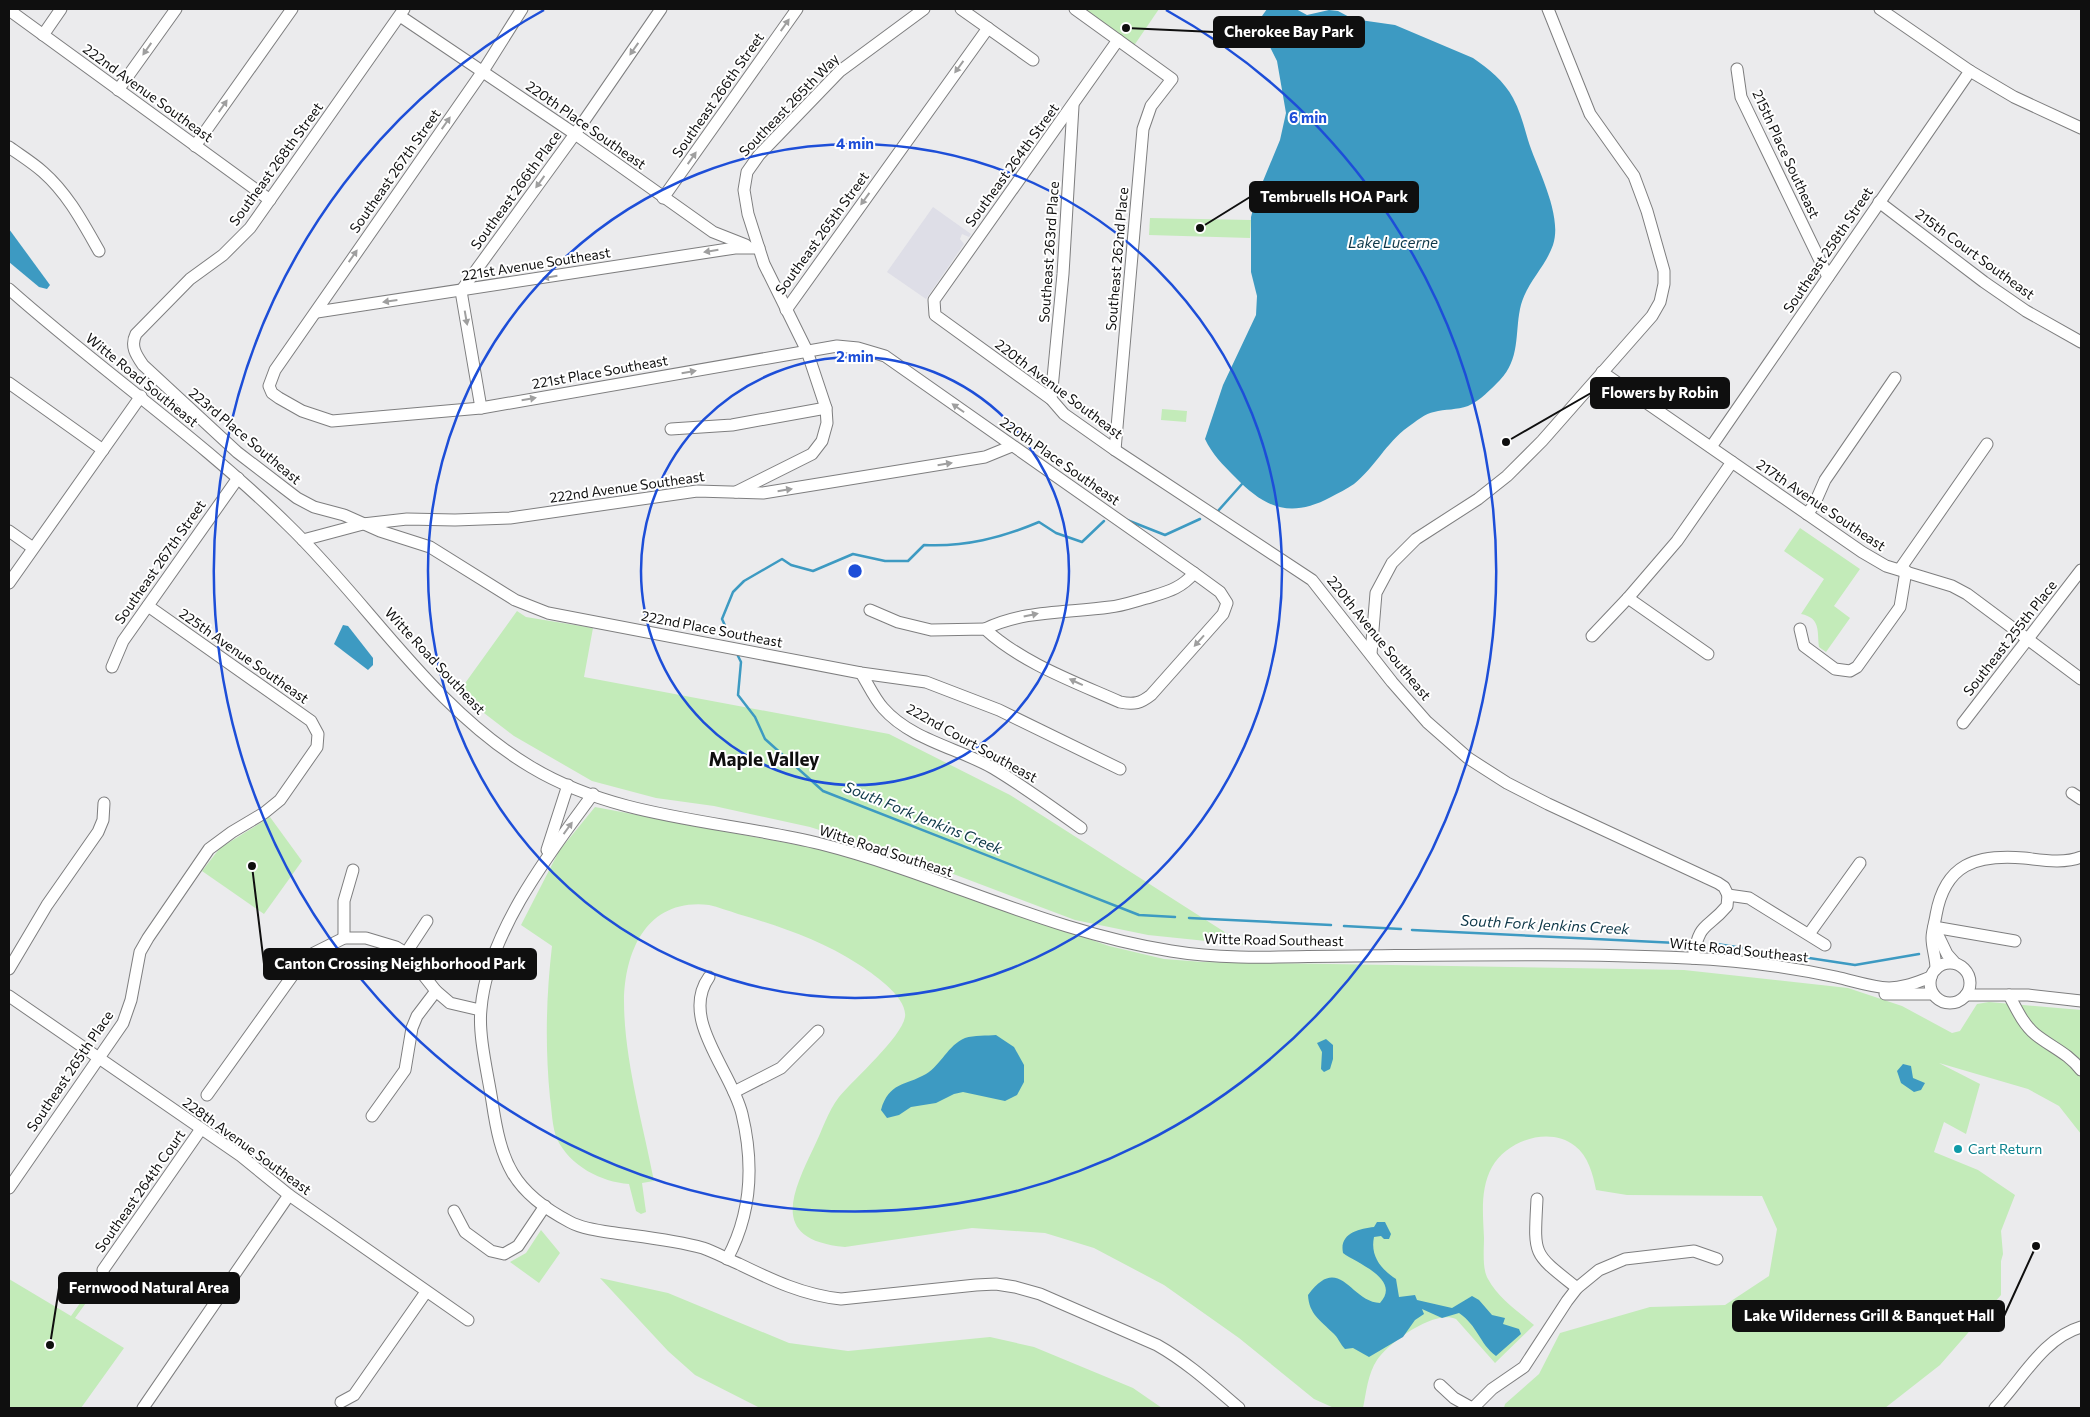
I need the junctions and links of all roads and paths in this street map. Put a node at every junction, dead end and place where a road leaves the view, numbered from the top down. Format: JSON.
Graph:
{"nodes":[{"id":1,"x":61,"y":9,"type":"edge"},
{"id":2,"x":176,"y":9,"type":"edge"},
{"id":3,"x":292,"y":9,"type":"edge"},
{"id":4,"x":522,"y":9,"type":"edge"},
{"id":5,"x":662,"y":9,"type":"edge"},
{"id":6,"x":797,"y":9,"type":"edge"},
{"id":7,"x":924,"y":9,"type":"edge"},
{"id":8,"x":961,"y":9,"type":"edge"},
{"id":9,"x":1075,"y":9,"type":"edge"},
{"id":10,"x":1548,"y":9,"type":"edge"},
{"id":11,"x":1880,"y":9,"type":"edge"},
{"id":12,"x":9,"y":10,"type":"edge"},
{"id":13,"x":402,"y":12,"type":"edge"},
{"id":14,"x":988,"y":28,"type":"junction"},
{"id":15,"x":43,"y":35,"type":"junction"},
{"id":16,"x":1118,"y":40,"type":"junction"},
{"id":17,"x":1033,"y":60,"type":"dead end"},
{"id":18,"x":1737,"y":70,"type":"dead end"},
{"id":19,"x":483,"y":71,"type":"junction"},
{"id":20,"x":1970,"y":71,"type":"junction"},
{"id":21,"x":118,"y":90,"type":"junction"},
{"id":22,"x":1073,"y":106,"type":"junction"},
{"id":23,"x":2081,"y":128,"type":"edge"},
{"id":24,"x":575,"y":134,"type":"junction"},
{"id":25,"x":195,"y":146,"type":"junction"},
{"id":26,"x":9,"y":147,"type":"edge"},
{"id":27,"x":663,"y":198,"type":"junction"},
{"id":28,"x":270,"y":200,"type":"junction"},
{"id":29,"x":1879,"y":202,"type":"junction"},
{"id":30,"x":759,"y":248,"type":"junction"},
{"id":31,"x":99,"y":251,"type":"dead end"},
{"id":32,"x":1828,"y":277,"type":"junction"},
{"id":33,"x":9,"y":289,"type":"edge"},
{"id":34,"x":461,"y":291,"type":"junction"},
{"id":35,"x":933,"y":309,"type":"joint"},
{"id":36,"x":786,"y":310,"type":"junction"},
{"id":37,"x":317,"y":312,"type":"junction"},
{"id":38,"x":133,"y":340,"type":"joint"},
{"id":39,"x":2081,"y":342,"type":"edge"},
{"id":40,"x":808,"y":351,"type":"junction"},
{"id":41,"x":870,"y":351,"type":"joint"},
{"id":42,"x":1602,"y":372,"type":"junction"},
{"id":43,"x":1895,"y":378,"type":"dead end"},
{"id":44,"x":9,"y":383,"type":"edge"},
{"id":45,"x":141,"y":396,"type":"junction"},
{"id":46,"x":1051,"y":399,"type":"junction"},
{"id":47,"x":481,"y":408,"type":"junction"},
{"id":48,"x":826,"y":408,"type":"junction"},
{"id":49,"x":332,"y":421,"type":"joint"},
{"id":50,"x":671,"y":429,"type":"dead end"},
{"id":51,"x":1986,"y":444,"type":"dead end"},
{"id":52,"x":1012,"y":446,"type":"junction"},
{"id":53,"x":1711,"y":447,"type":"junction"},
{"id":54,"x":103,"y":450,"type":"junction"},
{"id":55,"x":1115,"y":450,"type":"junction"},
{"id":56,"x":1732,"y":462,"type":"junction"},
{"id":57,"x":238,"y":478,"type":"junction"},
{"id":58,"x":736,"y":492,"type":"junction"},
{"id":59,"x":1806,"y":514,"type":"junction"},
{"id":60,"x":363,"y":524,"type":"junction"},
{"id":61,"x":9,"y":531,"type":"edge"},
{"id":62,"x":303,"y":540,"type":"junction"},
{"id":63,"x":33,"y":548,"type":"junction"},
{"id":64,"x":1903,"y":570,"type":"junction"},
{"id":65,"x":2081,"y":570,"type":"edge"},
{"id":66,"x":1194,"y":573,"type":"junction"},
{"id":67,"x":9,"y":583,"type":"edge"},
{"id":68,"x":1628,"y":598,"type":"junction"},
{"id":69,"x":148,"y":606,"type":"junction"},
{"id":70,"x":870,"y":610,"type":"dead end"},
{"id":71,"x":1800,"y":629,"type":"dead end"},
{"id":72,"x":985,"y":630,"type":"junction"},
{"id":73,"x":1592,"y":636,"type":"dead end"},
{"id":74,"x":2028,"y":639,"type":"junction"},
{"id":75,"x":1371,"y":654,"type":"junction"},
{"id":76,"x":1708,"y":654,"type":"dead end"},
{"id":77,"x":112,"y":667,"type":"dead end"},
{"id":78,"x":861,"y":673,"type":"junction"},
{"id":79,"x":2081,"y":679,"type":"edge"},
{"id":80,"x":1964,"y":723,"type":"dead end"},
{"id":81,"x":318,"y":734,"type":"joint"},
{"id":82,"x":1120,"y":769,"type":"dead end"},
{"id":83,"x":568,"y":785,"type":"junction"},
{"id":84,"x":593,"y":794,"type":"junction"},
{"id":85,"x":104,"y":803,"type":"dead end"},
{"id":86,"x":1081,"y":828,"type":"dead end"},
{"id":87,"x":2081,"y":857,"type":"edge"},
{"id":88,"x":543,"y":862,"type":"junction"},
{"id":89,"x":1860,"y":863,"type":"dead end"},
{"id":90,"x":353,"y":870,"type":"dead end"},
{"id":91,"x":1728,"y":895,"type":"junction"},
{"id":92,"x":427,"y":921,"type":"dead end"},
{"id":93,"x":1934,"y":927,"type":"junction"},
{"id":94,"x":1809,"y":934,"type":"junction"},
{"id":95,"x":344,"y":938,"type":"junction"},
{"id":96,"x":2016,"y":941,"type":"dead end"},
{"id":97,"x":1825,"y":945,"type":"dead end"},
{"id":98,"x":406,"y":953,"type":"junction"},
{"id":99,"x":1693,"y":958,"type":"junction"},
{"id":100,"x":1955,"y":963,"type":"junction"},
{"id":101,"x":9,"y":969,"type":"edge"},
{"id":102,"x":1933,"y":973,"type":"junction"},
{"id":103,"x":709,"y":977,"type":"dead end"},
{"id":104,"x":1970,"y":980,"type":"junction"},
{"id":105,"x":1852,"y":981,"type":"junction"},
{"id":106,"x":436,"y":991,"type":"junction"},
{"id":107,"x":1934,"y":994,"type":"junction"},
{"id":108,"x":2005,"y":994,"type":"junction"},
{"id":109,"x":1966,"y":995,"type":"junction"},
{"id":110,"x":9,"y":996,"type":"edge"},
{"id":111,"x":2081,"y":1001,"type":"edge"},
{"id":112,"x":480,"y":1010,"type":"junction"},
{"id":113,"x":818,"y":1031,"type":"dead end"},
{"id":114,"x":98,"y":1059,"type":"junction"},
{"id":115,"x":2081,"y":1070,"type":"edge"},
{"id":116,"x":734,"y":1092,"type":"junction"},
{"id":117,"x":207,"y":1095,"type":"dead end"},
{"id":118,"x":372,"y":1116,"type":"dead end"},
{"id":119,"x":201,"y":1129,"type":"junction"},
{"id":120,"x":9,"y":1188,"type":"edge"},
{"id":121,"x":289,"y":1195,"type":"junction"},
{"id":122,"x":1537,"y":1199,"type":"dead end"},
{"id":123,"x":545,"y":1206,"type":"junction"},
{"id":124,"x":454,"y":1211,"type":"dead end"},
{"id":125,"x":727,"y":1259,"type":"junction"},
{"id":126,"x":1717,"y":1259,"type":"dead end"},
{"id":127,"x":103,"y":1270,"type":"dead end"},
{"id":128,"x":1577,"y":1288,"type":"junction"},
{"id":129,"x":426,"y":1292,"type":"junction"},
{"id":130,"x":468,"y":1320,"type":"dead end"},
{"id":131,"x":2081,"y":1327,"type":"edge"},
{"id":132,"x":1440,"y":1385,"type":"dead end"},
{"id":133,"x":341,"y":1402,"type":"dead end"},
{"id":134,"x":143,"y":1408,"type":"edge"},
{"id":135,"x":1239,"y":1408,"type":"edge"},
{"id":136,"x":1473,"y":1408,"type":"edge"},
{"id":137,"x":1995,"y":1408,"type":"edge"}],
"edges":[{"from":1,"to":15,"type":"street"},
{"from":2,"to":21,"type":"street","one_way":true},
{"from":25,"to":3,"type":"street","one_way":true},
{"from":4,"to":19,"type":"street","name":"Southeast 267th Street"},
{"from":5,"to":24,"type":"street","name":"Southeast 266th Place","one_way":true},
{"from":27,"to":6,"type":"street","name":"Southeast 266th Street","one_way":true},
{"from":7,"to":30,"type":"street","name":"Southeast 265th Way"},
{"from":8,"to":14,"type":"street"},
{"from":9,"to":16,"type":"street"},
{"from":10,"to":42,"type":"street"},
{"from":11,"to":20,"type":"street"},
{"from":12,"to":15,"type":"street","name":"222nd Avenue Southeast"},
{"from":13,"to":19,"type":"street","name":"220th Place Southeast"},
{"from":13,"to":28,"type":"street","name":"Southeast 268th Street"},
{"from":14,"to":17,"type":"street"},
{"from":14,"to":36,"type":"street","name":"Southeast 265th Street","one_way":true},
{"from":15,"to":21,"type":"street","name":"222nd Avenue Southeast"},
{"from":16,"to":22,"type":"street","name":"Southeast 264th Street"},
{"from":16,"to":55,"type":"street","name":"Southeast 262nd Place"},
{"from":18,"to":32,"type":"street","name":"215th Place Southeast"},
{"from":19,"to":24,"type":"street","name":"220th Place Southeast"},
{"from":37,"to":19,"type":"street","name":"Southeast 267th Street","one_way":true},
{"from":20,"to":23,"type":"street"},
{"from":20,"to":29,"type":"street","name":"Southeast 258th Street"},
{"from":21,"to":25,"type":"street","name":"222nd Avenue Southeast"},
{"from":22,"to":35,"type":"street","name":"Southeast 264th Street"},
{"from":22,"to":46,"type":"street","name":"Southeast 263rd Place"},
{"from":24,"to":27,"type":"street","name":"220th Place Southeast"},
{"from":24,"to":34,"type":"street","name":"Southeast 266th Place","one_way":true},
{"from":25,"to":28,"type":"street","name":"222nd Avenue Southeast"},
{"from":26,"to":31,"type":"street"},
{"from":27,"to":30,"type":"street","name":"220th Place Southeast"},
{"from":28,"to":38,"type":"street","name":"Southeast 268th Street"},
{"from":29,"to":32,"type":"street","name":"Southeast 258th Street"},
{"from":29,"to":39,"type":"street","name":"215th Court Southeast"},
{"from":30,"to":34,"type":"street","name":"221st Avenue Southeast","one_way":true},
{"from":30,"to":36,"type":"street","name":"Southeast 265th Way"},
{"from":32,"to":53,"type":"street","name":"Southeast 258th Street"},
{"from":33,"to":45,"type":"street","name":"Witte Road Southeast"},
{"from":34,"to":37,"type":"street","name":"221st Avenue Southeast","one_way":true},
{"from":34,"to":47,"type":"street","one_way":true},
{"from":35,"to":46,"type":"street","name":"220th Avenue Southeast"},
{"from":36,"to":40,"type":"street","name":"Southeast 265th Way"},
{"from":37,"to":49,"type":"street","name":"Southeast 267th Street"},
{"from":38,"to":60,"type":"street","name":"223rd Place Southeast"},
{"from":40,"to":41,"type":"street","name":"221st Place Southeast"},
{"from":47,"to":40,"type":"street","name":"221st Place Southeast","one_way":true},
{"from":40,"to":48,"type":"street","name":"Southeast 265th Way"},
{"from":52,"to":41,"type":"street","name":"220th Place Southeast","one_way":true},
{"from":42,"to":53,"type":"street","name":"217th Avenue Southeast"},
{"from":42,"to":75,"type":"street"},
{"from":43,"to":59,"type":"street"},
{"from":44,"to":54,"type":"street"},
{"from":45,"to":54,"type":"street"},
{"from":45,"to":57,"type":"street","name":"Witte Road Southeast"},
{"from":46,"to":55,"type":"street","name":"220th Avenue Southeast"},
{"from":47,"to":49,"type":"street","name":"221st Place Southeast"},
{"from":48,"to":50,"type":"street"},
{"from":48,"to":58,"type":"street","name":"Southeast 265th Way"},
{"from":51,"to":64,"type":"street"},
{"from":58,"to":52,"type":"street","name":"222nd Avenue Southeast","one_way":true},
{"from":52,"to":66,"type":"street","name":"220th Place Southeast"},
{"from":53,"to":56,"type":"street","name":"217th Avenue Southeast"},
{"from":54,"to":63,"type":"street"},
{"from":55,"to":75,"type":"street","name":"220th Avenue Southeast"},
{"from":56,"to":59,"type":"street","name":"217th Avenue Southeast"},
{"from":56,"to":68,"type":"street"},
{"from":57,"to":62,"type":"street","name":"Witte Road Southeast"},
{"from":57,"to":69,"type":"street","name":"Southeast 267th Street"},
{"from":58,"to":60,"type":"street","name":"222nd Avenue Southeast"},
{"from":59,"to":64,"type":"street","name":"217th Avenue Southeast"},
{"from":60,"to":62,"type":"street"},
{"from":60,"to":78,"type":"street","name":"222nd Place Southeast"},
{"from":61,"to":63,"type":"street"},
{"from":62,"to":83,"type":"street","name":"Witte Road Southeast"},
{"from":63,"to":67,"type":"street"},
{"from":64,"to":71,"type":"street"},
{"from":64,"to":74,"type":"street","name":"217th Avenue Southeast"},
{"from":65,"to":74,"type":"street","name":"Southeast 255th Place"},
{"from":72,"to":66,"type":"street","one_way":true},
{"from":66,"to":72,"type":"street","name":"220th Place Southeast","one_way":true},
{"from":68,"to":73,"type":"street"},
{"from":68,"to":76,"type":"street"},
{"from":69,"to":77,"type":"street","name":"Southeast 267th Street"},
{"from":69,"to":81,"type":"street","name":"225th Avenue Southeast"},
{"from":70,"to":72,"type":"street"},
{"from":74,"to":79,"type":"street","name":"217th Avenue Southeast"},
{"from":74,"to":80,"type":"street","name":"Southeast 255th Place"},
{"from":75,"to":91,"type":"street","name":"220th Avenue Southeast"},
{"from":78,"to":82,"type":"street","name":"222nd Place Southeast"},
{"from":78,"to":86,"type":"street","name":"222nd Court Southeast"},
{"from":81,"to":114,"type":"street","name":"Southeast 265th Place"},
{"from":83,"to":84,"type":"street","name":"Witte Road Southeast"},
{"from":83,"to":88,"type":"street"},
{"from":88,"to":84,"type":"street","one_way":true},
{"from":84,"to":99,"type":"street","name":"Witte Road Southeast"},
{"from":85,"to":101,"type":"street"},
{"from":87,"to":93,"type":"street"},
{"from":88,"to":112,"type":"street"},
{"from":89,"to":94,"type":"street"},
{"from":90,"to":95,"type":"street"},
{"from":91,"to":94,"type":"street","name":"220th Avenue Southeast"},
{"from":91,"to":99,"type":"street"},
{"from":92,"to":98,"type":"street"},
{"from":93,"to":96,"type":"street"},
{"from":93,"to":100,"type":"street"},
{"from":93,"to":102,"type":"street"},
{"from":94,"to":97,"type":"street","name":"220th Avenue Southeast"},
{"from":95,"to":98,"type":"street"},
{"from":95,"to":117,"type":"street"},
{"from":98,"to":106,"type":"street"},
{"from":99,"to":105,"type":"street","name":"Witte Road Southeast"},
{"from":100,"to":102,"type":"street","name":"Witte Road Southeast"},
{"from":100,"to":104,"type":"street","name":"Witte Road Southeast"},
{"from":102,"to":105,"type":"street","name":"Witte Road Southeast"},
{"from":102,"to":107,"type":"street"},
{"from":103,"to":116,"type":"street"},
{"from":104,"to":108,"type":"street","name":"Witte Road Southeast"},
{"from":104,"to":109,"type":"street"},
{"from":105,"to":107,"type":"street","name":"Witte Road Southeast"},
{"from":106,"to":112,"type":"street"},
{"from":106,"to":118,"type":"street"},
{"from":107,"to":109,"type":"street","name":"Witte Road Southeast"},
{"from":108,"to":109,"type":"street","name":"Witte Road Southeast"},
{"from":108,"to":111,"type":"street","name":"Witte Road Southeast"},
{"from":108,"to":115,"type":"street"},
{"from":110,"to":114,"type":"street","name":"228th Avenue Southeast"},
{"from":112,"to":123,"type":"street"},
{"from":113,"to":116,"type":"street"},
{"from":114,"to":119,"type":"street","name":"228th Avenue Southeast"},
{"from":114,"to":120,"type":"street","name":"Southeast 265th Place"},
{"from":116,"to":125,"type":"street"},
{"from":119,"to":121,"type":"street","name":"228th Avenue Southeast"},
{"from":119,"to":127,"type":"street","name":"Southeast 264th Court"},
{"from":121,"to":129,"type":"street","name":"228th Avenue Southeast"},
{"from":121,"to":134,"type":"street"},
{"from":122,"to":128,"type":"street"},
{"from":123,"to":124,"type":"street"},
{"from":123,"to":125,"type":"street"},
{"from":125,"to":135,"type":"street"},
{"from":126,"to":128,"type":"street"},
{"from":128,"to":136,"type":"street"},
{"from":129,"to":130,"type":"street","name":"228th Avenue Southeast"},
{"from":129,"to":133,"type":"street"},
{"from":131,"to":137,"type":"street"},
{"from":132,"to":136,"type":"street"}]}
